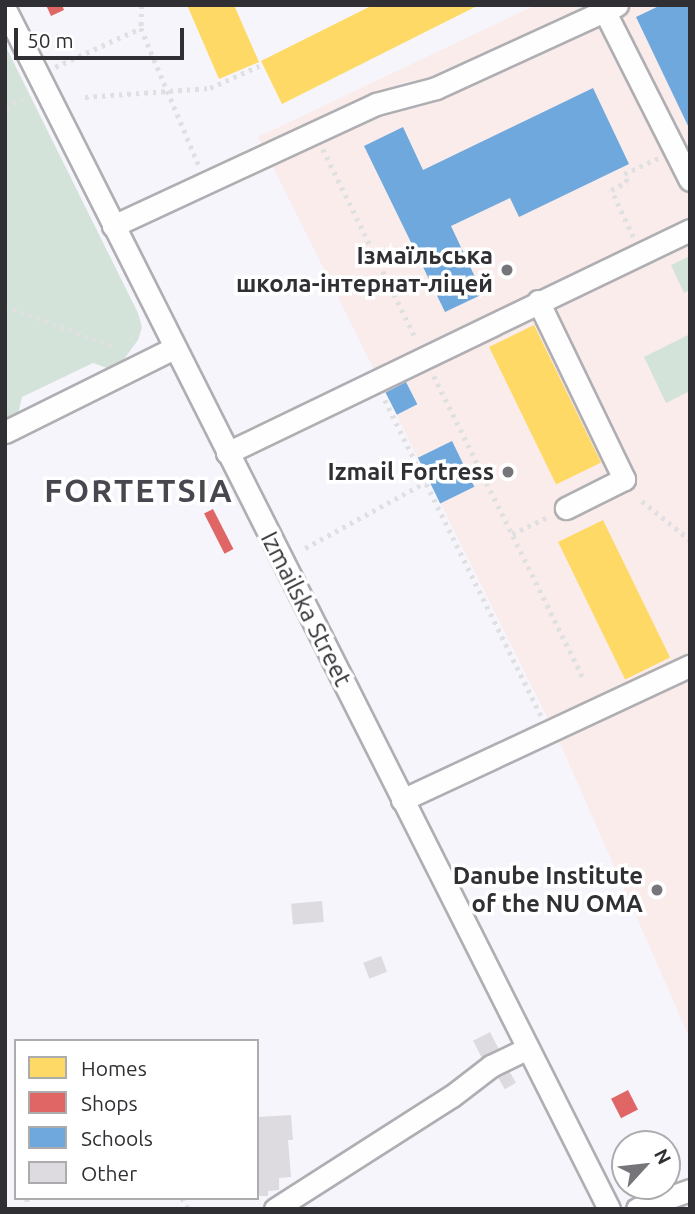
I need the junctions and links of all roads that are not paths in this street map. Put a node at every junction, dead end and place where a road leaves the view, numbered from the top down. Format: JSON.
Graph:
{"nodes":[{"id":1,"x":611,"y":8,"type":"edge"},
{"id":2,"x":5,"y":9,"type":"edge"},
{"id":3,"x":690,"y":180,"type":"edge"},
{"id":4,"x":113,"y":226,"type":"junction"},
{"id":5,"x":690,"y":230,"type":"edge"},
{"id":6,"x":538,"y":301,"type":"junction"},
{"id":7,"x":174,"y":348,"type":"junction"},
{"id":8,"x":5,"y":432,"type":"edge"},
{"id":9,"x":227,"y":453,"type":"junction"},
{"id":10,"x":566,"y":508,"type":"road end"},
{"id":11,"x":690,"y":666,"type":"edge"},
{"id":12,"x":402,"y":800,"type":"junction"},
{"id":13,"x":528,"y":1048,"type":"junction"},
{"id":14,"x":690,"y":1190,"type":"edge"},
{"id":15,"x":275,"y":1209,"type":"edge"},
{"id":16,"x":609,"y":1209,"type":"edge"},
{"id":17,"x":637,"y":1209,"type":"edge"}],
"edges":[{"from":1,"to":3,"type":"street"},
{"from":1,"to":4,"type":"street"},
{"from":2,"to":4,"type":"street","name":"Izmailska Street"},
{"from":4,"to":7,"type":"street","name":"Izmailska Street"},
{"from":5,"to":6,"type":"street"},
{"from":6,"to":9,"type":"street"},
{"from":6,"to":10,"type":"street"},
{"from":7,"to":8,"type":"street"},
{"from":7,"to":9,"type":"street","name":"Izmailska Street"},
{"from":9,"to":12,"type":"street","name":"Izmailska Street"},
{"from":11,"to":12,"type":"street"},
{"from":12,"to":13,"type":"street","name":"Izmailska Street"},
{"from":13,"to":15,"type":"street"},
{"from":13,"to":16,"type":"street","name":"Izmailska Street"},
{"from":14,"to":17,"type":"street"}]}
